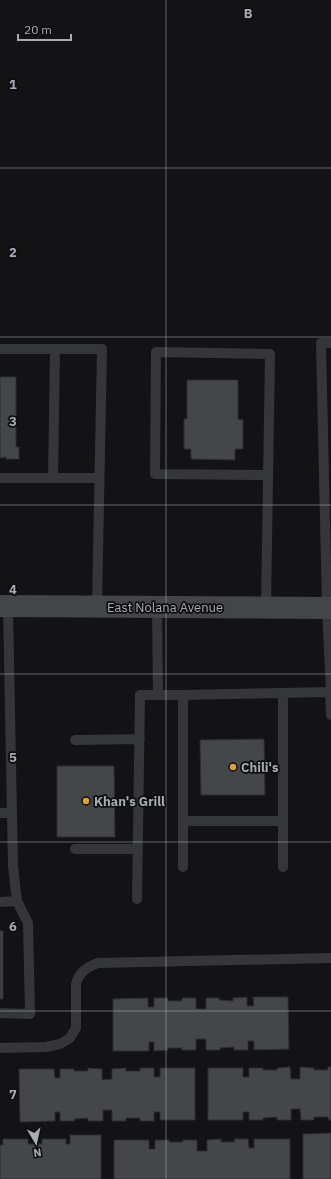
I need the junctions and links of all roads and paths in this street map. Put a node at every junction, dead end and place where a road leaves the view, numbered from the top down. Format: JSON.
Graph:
{"nodes":[{"id":1,"x":331,"y":343,"type":"edge"},
{"id":2,"x":0,"y":349,"type":"edge"},
{"id":3,"x":55,"y":349,"type":"junction"},
{"id":4,"x":268,"y":474,"type":"junction"},
{"id":5,"x":0,"y":478,"type":"edge"},
{"id":6,"x":53,"y":478,"type":"junction"},
{"id":7,"x":99,"y":478,"type":"junction"},
{"id":8,"x":328,"y":519,"type":"edge"},
{"id":9,"x":4,"y":606,"type":"edge"},
{"id":10,"x":97,"y":606,"type":"junction"},
{"id":11,"x":158,"y":607,"type":"junction"},
{"id":12,"x":266,"y":607,"type":"junction"},
{"id":13,"x":329,"y":608,"type":"edge"},
{"id":14,"x":5,"y":687,"type":"edge"},
{"id":15,"x":331,"y":692,"type":"edge"},
{"id":16,"x":283,"y":693,"type":"junction"},
{"id":17,"x":158,"y":695,"type":"junction"},
{"id":18,"x":183,"y":695,"type":"junction"},
{"id":19,"x":331,"y":715,"type":"edge"},
{"id":20,"x":140,"y":739,"type":"junction"},
{"id":21,"x":75,"y":740,"type":"dead end"},
{"id":22,"x":0,"y":813,"type":"edge"},
{"id":23,"x":12,"y":813,"type":"junction"},
{"id":24,"x":183,"y":821,"type":"junction"},
{"id":25,"x":283,"y":821,"type":"junction"},
{"id":26,"x":75,"y":849,"type":"dead end"},
{"id":27,"x":138,"y":849,"type":"junction"},
{"id":28,"x":183,"y":867,"type":"dead end"},
{"id":29,"x":283,"y":867,"type":"dead end"},
{"id":30,"x":137,"y":899,"type":"dead end"},
{"id":31,"x":17,"y":901,"type":"junction"},
{"id":32,"x":0,"y":902,"type":"edge"},
{"id":33,"x":331,"y":958,"type":"edge"},
{"id":34,"x":0,"y":1013,"type":"edge"},
{"id":35,"x":0,"y":1048,"type":"edge"}],
"edges":[{"from":1,"to":8,"type":"lane"},
{"from":2,"to":3,"type":"lane"},
{"from":3,"to":6,"type":"lane"},
{"from":3,"to":7,"type":"lane"},
{"from":4,"to":4,"type":"lane"},
{"from":4,"to":12,"type":"lane"},
{"from":5,"to":6,"type":"lane"},
{"from":6,"to":7,"type":"lane"},
{"from":7,"to":10,"type":"lane"},
{"from":8,"to":13,"type":"lane"},
{"from":9,"to":10,"type":"main road","name":"East Nolana Avenue"},
{"from":9,"to":14,"type":"lane"},
{"from":10,"to":11,"type":"main road","name":"East Nolana Avenue"},
{"from":11,"to":12,"type":"main road","name":"East Nolana Avenue"},
{"from":11,"to":17,"type":"lane"},
{"from":12,"to":13,"type":"main road","name":"East Nolana Avenue"},
{"from":13,"to":15,"type":"lane"},
{"from":14,"to":23,"type":"lane"},
{"from":15,"to":16,"type":"lane"},
{"from":15,"to":19,"type":"lane"},
{"from":16,"to":18,"type":"lane"},
{"from":16,"to":25,"type":"lane"},
{"from":17,"to":18,"type":"lane"},
{"from":17,"to":20,"type":"lane"},
{"from":18,"to":24,"type":"lane"},
{"from":20,"to":21,"type":"lane"},
{"from":20,"to":27,"type":"lane"},
{"from":22,"to":23,"type":"lane"},
{"from":23,"to":31,"type":"lane"},
{"from":24,"to":25,"type":"lane"},
{"from":24,"to":28,"type":"lane"},
{"from":25,"to":29,"type":"lane"},
{"from":26,"to":27,"type":"lane"},
{"from":27,"to":30,"type":"lane"},
{"from":31,"to":32,"type":"lane"},
{"from":31,"to":34,"type":"lane"},
{"from":33,"to":35,"type":"lane"}]}
